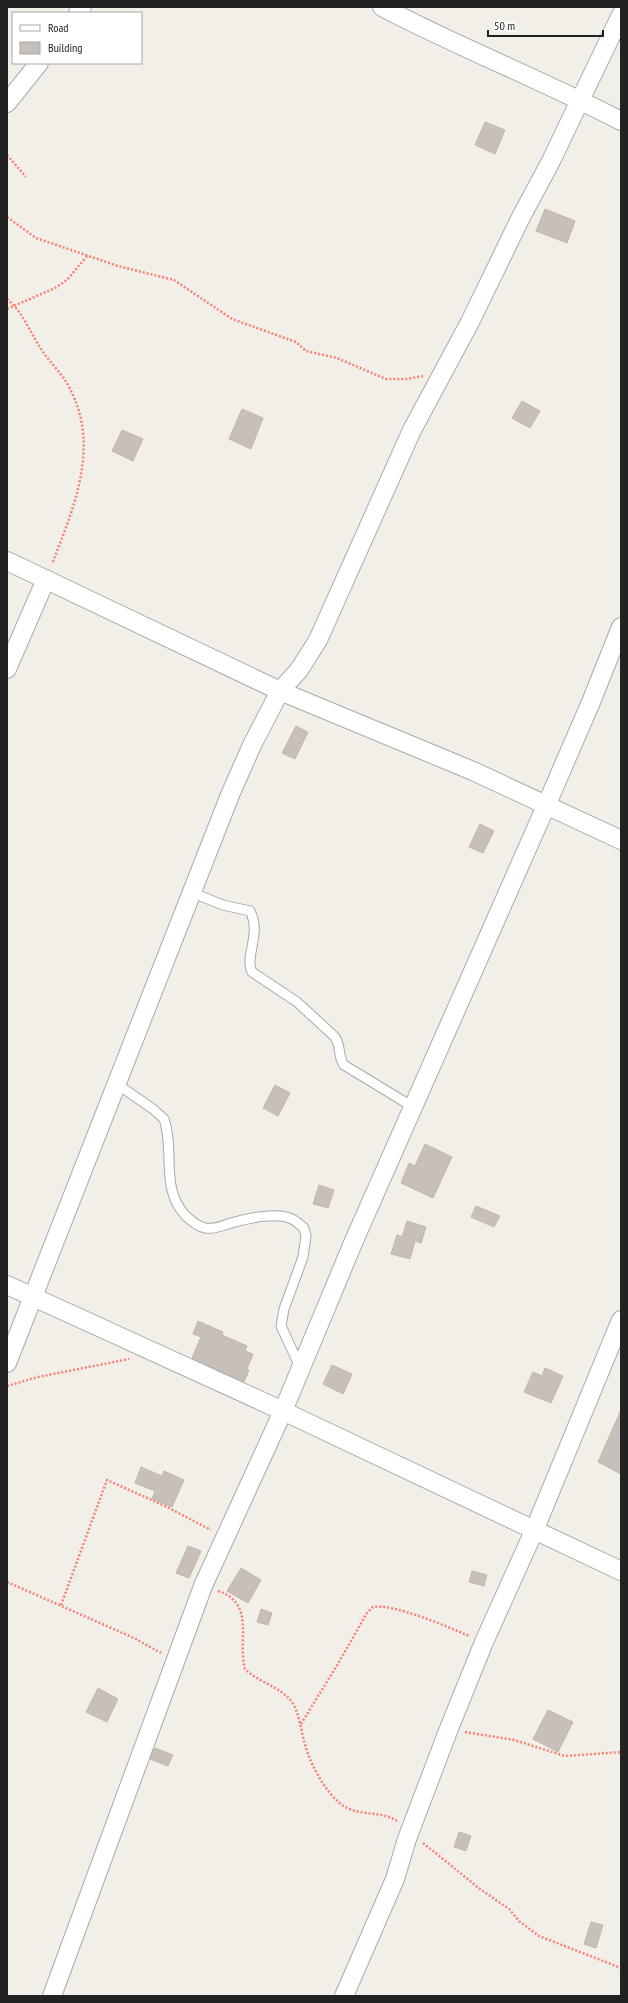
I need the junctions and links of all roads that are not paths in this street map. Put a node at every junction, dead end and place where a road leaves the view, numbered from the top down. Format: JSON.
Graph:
{"nodes":[{"id":1,"x":382,"y":7,"type":"edge"},
{"id":2,"x":621,"y":15,"type":"edge"},
{"id":3,"x":38,"y":64,"type":"edge"},
{"id":4,"x":580,"y":99,"type":"junction"},
{"id":5,"x":7,"y":103,"type":"edge"},
{"id":6,"x":621,"y":121,"type":"edge"},
{"id":7,"x":7,"y":561,"type":"edge"},
{"id":8,"x":46,"y":579,"type":"junction"},
{"id":9,"x":621,"y":627,"type":"edge"},
{"id":10,"x":7,"y":669,"type":"edge"},
{"id":11,"x":280,"y":691,"type":"junction"},
{"id":12,"x":546,"y":806,"type":"junction"},
{"id":13,"x":621,"y":840,"type":"edge"},
{"id":14,"x":193,"y":893,"type":"junction"},
{"id":15,"x":117,"y":1084,"type":"junction"},
{"id":16,"x":413,"y":1107,"type":"junction"},
{"id":17,"x":7,"y":1285,"type":"edge"},
{"id":18,"x":35,"y":1296,"type":"junction"},
{"id":19,"x":621,"y":1320,"type":"edge"},
{"id":20,"x":7,"y":1364,"type":"edge"},
{"id":21,"x":301,"y":1369,"type":"junction"},
{"id":22,"x":283,"y":1411,"type":"junction"},
{"id":23,"x":534,"y":1531,"type":"junction"},
{"id":24,"x":621,"y":1571,"type":"edge"},
{"id":25,"x":52,"y":1996,"type":"edge"},
{"id":26,"x":344,"y":1996,"type":"edge"}],
"edges":[{"from":1,"to":4,"type":"street"},
{"from":2,"to":4,"type":"street"},
{"from":3,"to":5,"type":"street"},
{"from":4,"to":6,"type":"street"},
{"from":4,"to":11,"type":"street"},
{"from":7,"to":8,"type":"street"},
{"from":8,"to":10,"type":"street"},
{"from":8,"to":11,"type":"street"},
{"from":9,"to":12,"type":"street"},
{"from":11,"to":12,"type":"street"},
{"from":11,"to":14,"type":"street"},
{"from":12,"to":13,"type":"street"},
{"from":12,"to":16,"type":"street"},
{"from":14,"to":15,"type":"street"},
{"from":14,"to":16,"type":"lane"},
{"from":15,"to":18,"type":"street"},
{"from":15,"to":21,"type":"lane"},
{"from":16,"to":21,"type":"street"},
{"from":17,"to":18,"type":"street"},
{"from":18,"to":20,"type":"street"},
{"from":18,"to":22,"type":"street"},
{"from":19,"to":23,"type":"street"},
{"from":21,"to":22,"type":"street"},
{"from":22,"to":23,"type":"street"},
{"from":22,"to":25,"type":"street"},
{"from":23,"to":24,"type":"street"},
{"from":23,"to":26,"type":"street"}]}
